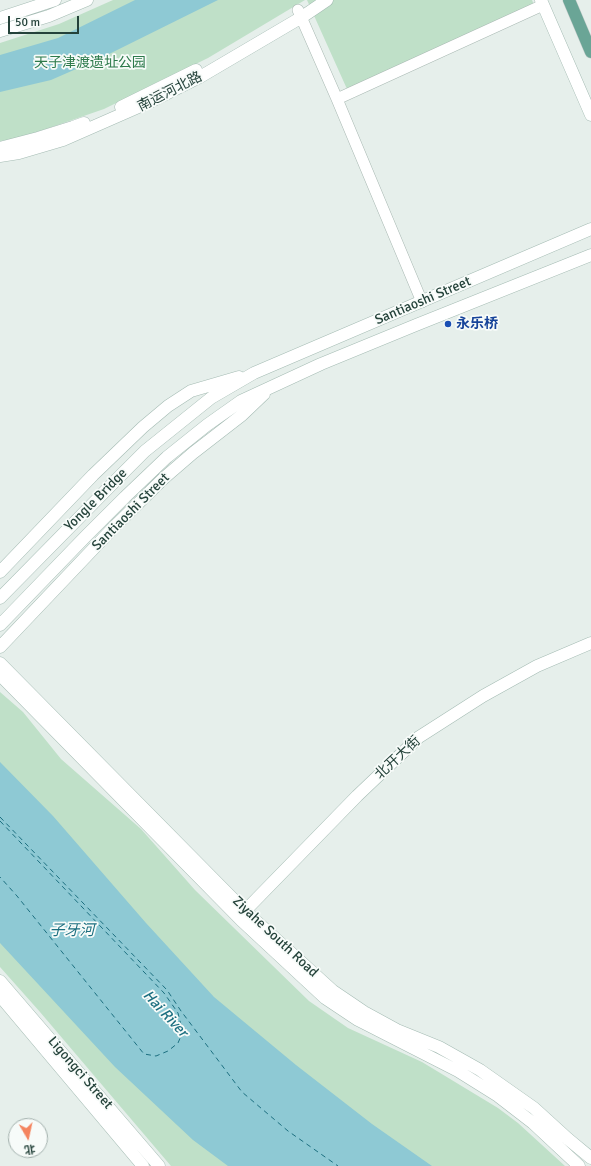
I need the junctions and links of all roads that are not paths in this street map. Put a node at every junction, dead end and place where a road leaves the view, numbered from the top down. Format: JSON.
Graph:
{"nodes":[{"id":1,"x":55,"y":0,"type":"edge"},
{"id":2,"x":87,"y":0,"type":"edge"},
{"id":3,"x":314,"y":0,"type":"edge"},
{"id":4,"x":327,"y":0,"type":"edge"},
{"id":5,"x":569,"y":0,"type":"edge"},
{"id":6,"x":542,"y":2,"type":"edge"},
{"id":7,"x":300,"y":13,"type":"junction"},
{"id":8,"x":0,"y":18,"type":"edge"},
{"id":9,"x":0,"y":31,"type":"edge"},
{"id":10,"x":591,"y":52,"type":"edge"},
{"id":11,"x":337,"y":99,"type":"junction"},
{"id":12,"x":591,"y":115,"type":"edge"},
{"id":13,"x":0,"y":148,"type":"edge"},
{"id":14,"x":0,"y":156,"type":"edge"},
{"id":15,"x":591,"y":229,"type":"edge"},
{"id":16,"x":591,"y":255,"type":"edge"},
{"id":17,"x":422,"y":302,"type":"junction"},
{"id":18,"x":254,"y":373,"type":"junction"},
{"id":19,"x":272,"y":387,"type":"junction"},
{"id":20,"x":198,"y":408,"type":"joint"},
{"id":21,"x":207,"y":425,"type":"joint"},
{"id":22,"x":0,"y":572,"type":"edge"},
{"id":23,"x":0,"y":598,"type":"edge"},
{"id":24,"x":0,"y":625,"type":"edge"},
{"id":25,"x":591,"y":643,"type":"edge"},
{"id":26,"x":0,"y":647,"type":"edge"},
{"id":27,"x":0,"y":663,"type":"edge"},
{"id":28,"x":0,"y":675,"type":"edge"},
{"id":29,"x":242,"y":915,"type":"junction"},
{"id":30,"x":0,"y":981,"type":"edge"},
{"id":31,"x":0,"y":996,"type":"edge"},
{"id":32,"x":591,"y":1158,"type":"edge"},
{"id":33,"x":144,"y":1166,"type":"edge"},
{"id":34,"x":159,"y":1166,"type":"edge"},
{"id":35,"x":579,"y":1166,"type":"edge"}],
"edges":[{"from":1,"to":8,"type":"main road"},
{"from":2,"to":9,"type":"main road"},
{"from":3,"to":7,"type":"main road","name":"南运河北路"},
{"from":4,"to":7,"type":"main road","name":"南运河北路"},
{"from":5,"to":10,"type":"main road"},
{"from":6,"to":11,"type":"street"},
{"from":6,"to":12,"type":"main road"},
{"from":7,"to":11,"type":"street"},
{"from":7,"to":13,"type":"main road","name":"南运河北路"},
{"from":7,"to":14,"type":"main road","name":"南运河北路"},
{"from":11,"to":17,"type":"street"},
{"from":15,"to":17,"type":"main road","name":"Santiaoshi Street"},
{"from":16,"to":19,"type":"main road","name":"Santiaoshi Street"},
{"from":17,"to":18,"type":"main road","name":"Santiaoshi Street"},
{"from":18,"to":20,"type":"main road","name":"Santiaoshi Street"},
{"from":18,"to":22,"type":"main road","name":"Santiaoshi Street"},
{"from":19,"to":21,"type":"main road","name":"Santiaoshi Street"},
{"from":19,"to":26,"type":"main road","name":"Santiaoshi Street"},
{"from":20,"to":23,"type":"main road","name":"Yongle Bridge"},
{"from":21,"to":24,"type":"main road","name":"Yongle Bridge"},
{"from":25,"to":29,"type":"main road","name":"北开大街"},
{"from":27,"to":29,"type":"main road","name":"Ziyahe South Road"},
{"from":28,"to":29,"type":"main road","name":"Ziyahe South Road"},
{"from":29,"to":32,"type":"main road","name":"Ziyahe South Road"},
{"from":29,"to":35,"type":"main road","name":"Ziyahe South Road"},
{"from":30,"to":34,"type":"main road","name":"Ligongci Street"},
{"from":31,"to":33,"type":"main road"}]}
